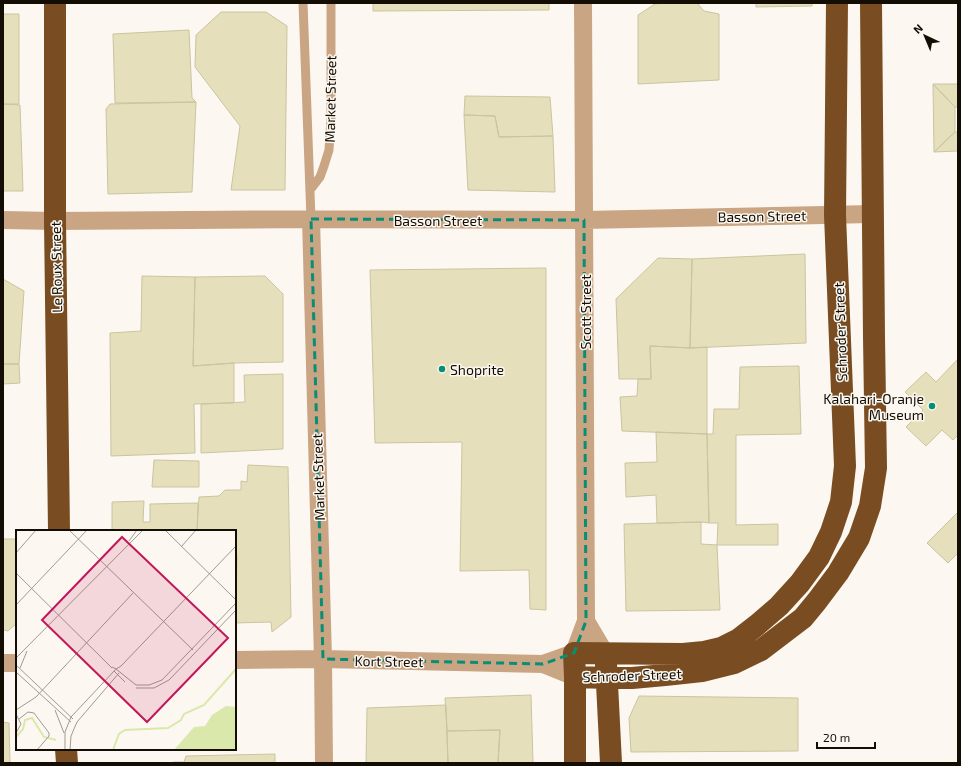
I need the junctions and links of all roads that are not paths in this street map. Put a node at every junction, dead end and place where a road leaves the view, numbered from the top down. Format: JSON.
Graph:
{"nodes":[{"id":1,"x":55,"y":3,"type":"edge"},
{"id":2,"x":303,"y":3,"type":"edge"},
{"id":3,"x":331,"y":3,"type":"edge"},
{"id":4,"x":583,"y":3,"type":"edge"},
{"id":5,"x":837,"y":3,"type":"edge"},
{"id":6,"x":871,"y":3,"type":"edge"},
{"id":7,"x":310,"y":190,"type":"junction"},
{"id":8,"x":873,"y":214,"type":"junction"},
{"id":9,"x":835,"y":215,"type":"junction"},
{"id":10,"x":311,"y":219,"type":"junction"},
{"id":11,"x":3,"y":220,"type":"edge"},
{"id":12,"x":584,"y":220,"type":"junction"},
{"id":13,"x":55,"y":221,"type":"junction"},
{"id":14,"x":59,"y":530,"type":"edge"},
{"id":15,"x":586,"y":621,"type":"junction"},
{"id":16,"x":605,"y":653,"type":"junction"},
{"id":17,"x":574,"y":654,"type":"junction"},
{"id":18,"x":323,"y":659,"type":"junction"},
{"id":19,"x":236,"y":660,"type":"edge"},
{"id":20,"x":3,"y":663,"type":"edge"},
{"id":21,"x":16,"y":663,"type":"edge"},
{"id":22,"x":544,"y":664,"type":"junction"},
{"id":23,"x":576,"y":677,"type":"junction"},
{"id":24,"x":607,"y":678,"type":"junction"},
{"id":25,"x":66,"y":750,"type":"edge"},
{"id":26,"x":67,"y":763,"type":"edge"},
{"id":27,"x":324,"y":763,"type":"edge"},
{"id":28,"x":575,"y":763,"type":"edge"},
{"id":29,"x":611,"y":763,"type":"edge"}],
"edges":[{"from":1,"to":13,"type":"highway","name":"Le Roux Street"},
{"from":2,"to":7,"type":"lane","name":"Market Street"},
{"from":3,"to":7,"type":"lane","name":"Market Street"},
{"from":4,"to":12,"type":"street","name":"Scott Street"},
{"from":5,"to":9,"type":"highway","name":"Schroder Street"},
{"from":6,"to":8,"type":"highway","name":"Schroder Street"},
{"from":7,"to":10,"type":"lane","name":"Market Street"},
{"from":8,"to":9,"type":"street","name":"Basson Street"},
{"from":8,"to":24,"type":"highway","name":"Schroder Street"},
{"from":9,"to":12,"type":"street","name":"Basson Street"},
{"from":9,"to":16,"type":"highway","name":"Schroder Street"},
{"from":10,"to":12,"type":"street","name":"Basson Street"},
{"from":10,"to":13,"type":"street","name":"Basson Street"},
{"from":10,"to":18,"type":"street","name":"Market Street"},
{"from":11,"to":13,"type":"street","name":"Basson Street"},
{"from":12,"to":15,"type":"street","name":"Scott Street"},
{"from":13,"to":14,"type":"highway","name":"Le Roux Street"},
{"from":15,"to":16,"type":"street"},
{"from":15,"to":17,"type":"street","name":"Scott Street"},
{"from":16,"to":17,"type":"highway","name":"Schroder Street"},
{"from":16,"to":24,"type":"highway"},
{"from":17,"to":22,"type":"street","name":"Schroder Street"},
{"from":17,"to":23,"type":"highway","name":"Scott Street"},
{"from":18,"to":19,"type":"street","name":"Kort Street"},
{"from":18,"to":22,"type":"street","name":"Kort Street"},
{"from":18,"to":27,"type":"street","name":"Market Street"},
{"from":20,"to":21,"type":"street"},
{"from":22,"to":23,"type":"street","name":"Schroder Street"},
{"from":23,"to":24,"type":"highway","name":"Schroder Street"},
{"from":23,"to":28,"type":"highway","name":"Scott Street"},
{"from":24,"to":29,"type":"highway"},
{"from":25,"to":26,"type":"highway"}]}
